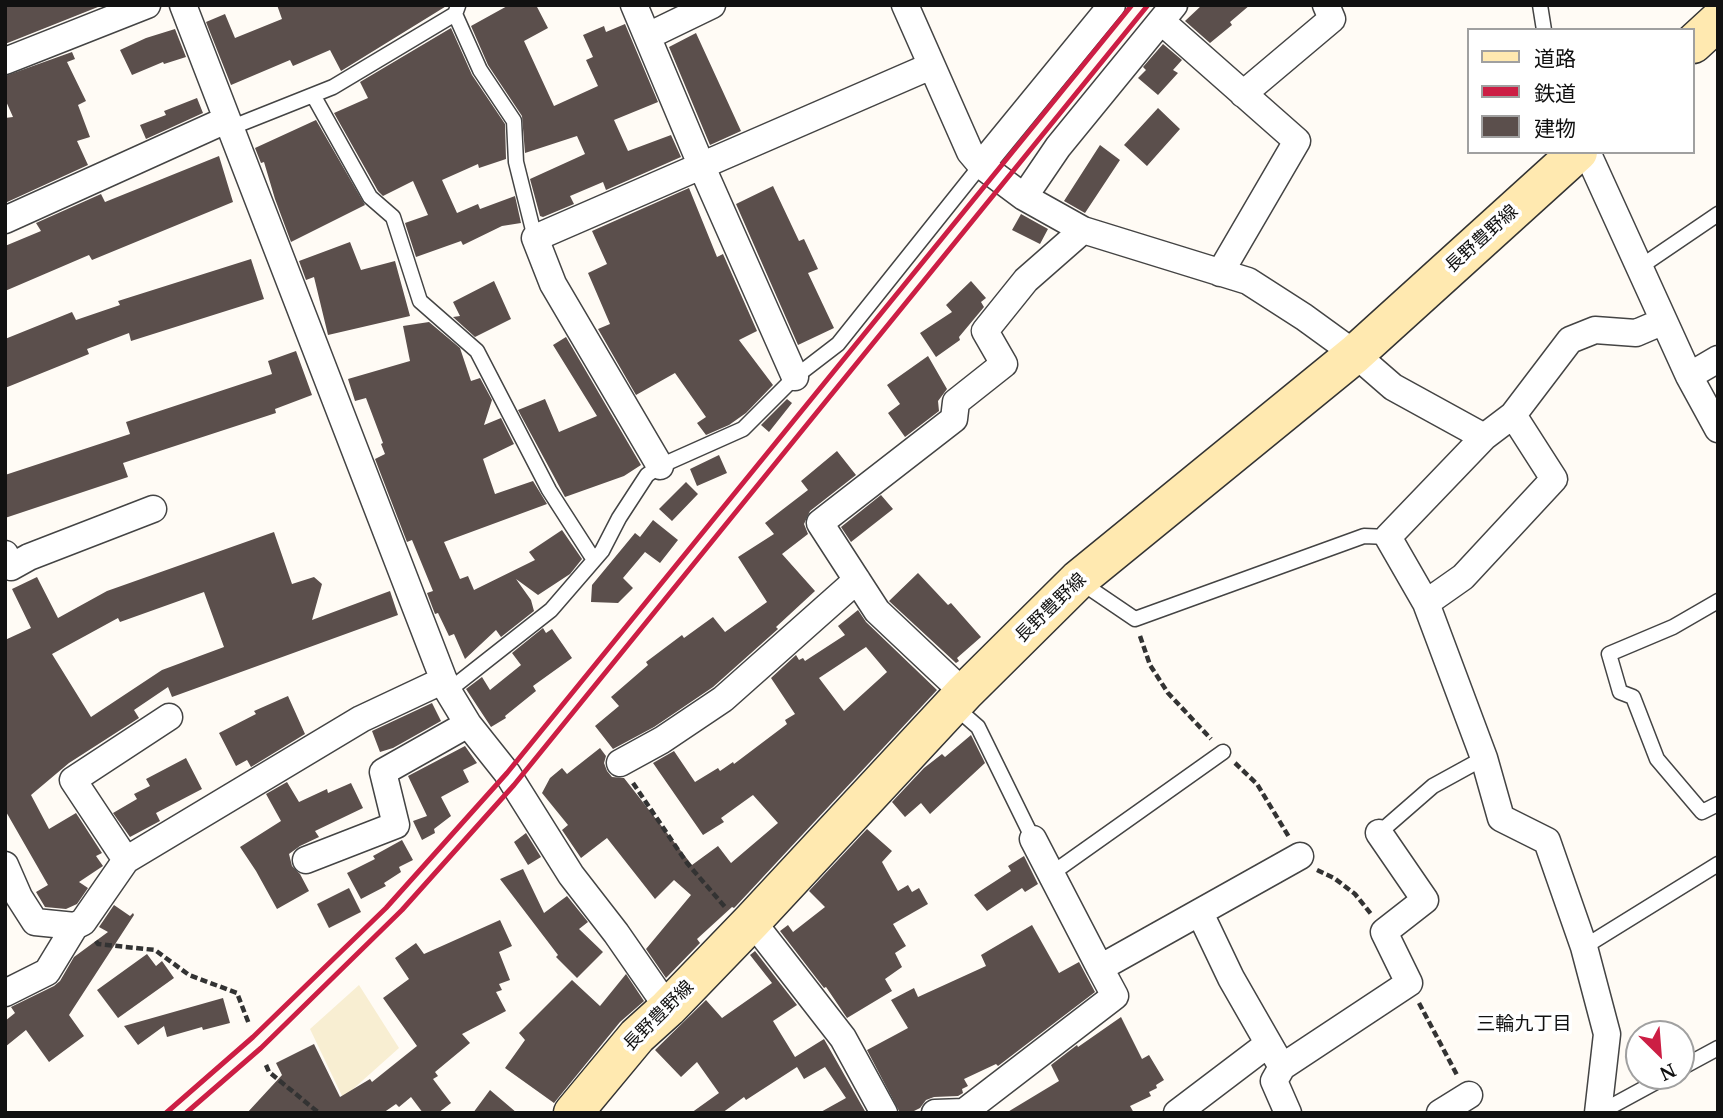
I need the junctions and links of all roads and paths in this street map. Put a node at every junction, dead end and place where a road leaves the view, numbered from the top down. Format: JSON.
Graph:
{"nodes":[{"id":1,"x":147,"y":5,"type":"edge"},
{"id":2,"x":183,"y":5,"type":"edge"},
{"id":3,"x":634,"y":5,"type":"edge"},
{"id":4,"x":712,"y":5,"type":"edge"},
{"id":5,"x":905,"y":5,"type":"edge"},
{"id":6,"x":1112,"y":5,"type":"edge"},
{"id":7,"x":1326,"y":5,"type":"edge"},
{"id":8,"x":1540,"y":5,"type":"edge"},
{"id":9,"x":457,"y":10,"type":"edge"},
{"id":10,"x":1167,"y":13,"type":"edge"},
{"id":11,"x":1718,"y":21,"type":"edge"},
{"id":12,"x":1544,"y":28,"type":"edge"},
{"id":13,"x":648,"y":36,"type":"junction"},
{"id":14,"x":1695,"y":42,"type":"edge"},
{"id":15,"x":5,"y":61,"type":"edge"},
{"id":16,"x":931,"y":66,"type":"junction"},
{"id":17,"x":1243,"y":94,"type":"junction"},
{"id":18,"x":313,"y":95,"type":"junction"},
{"id":19,"x":228,"y":124,"type":"junction"},
{"id":20,"x":1576,"y":154,"type":"edge"},
{"id":21,"x":1588,"y":154,"type":"edge"},
{"id":22,"x":981,"y":165,"type":"junction"},
{"id":23,"x":702,"y":167,"type":"junction"},
{"id":24,"x":1024,"y":197,"type":"junction"},
{"id":25,"x":1718,"y":214,"type":"edge"},
{"id":26,"x":5,"y":220,"type":"edge"},
{"id":27,"x":1083,"y":230,"type":"junction"},
{"id":28,"x":535,"y":238,"type":"junction"},
{"id":29,"x":1640,"y":267,"type":"junction"},
{"id":30,"x":1220,"y":273,"type":"junction"},
{"id":31,"x":1664,"y":321,"type":"junction"},
{"id":32,"x":1355,"y":354,"type":"junction"},
{"id":33,"x":1718,"y":359,"type":"edge"},
{"id":34,"x":1689,"y":376,"type":"junction"},
{"id":35,"x":795,"y":377,"type":"junction"},
{"id":36,"x":1513,"y":415,"type":"junction"},
{"id":37,"x":1718,"y":429,"type":"edge"},
{"id":38,"x":1484,"y":437,"type":"junction"},
{"id":39,"x":660,"y":466,"type":"junction"},
{"id":40,"x":153,"y":509,"type":"dead end"},
{"id":41,"x":1388,"y":537,"type":"junction"},
{"id":42,"x":594,"y":560,"type":"junction"},
{"id":43,"x":7,"y":568,"type":"edge"},
{"id":44,"x":857,"y":580,"type":"junction"},
{"id":45,"x":1078,"y":580,"type":"junction"},
{"id":46,"x":1718,"y":601,"type":"edge"},
{"id":47,"x":1426,"y":603,"type":"junction"},
{"id":48,"x":1135,"y":619,"type":"junction"},
{"id":49,"x":446,"y":685,"type":"junction"},
{"id":50,"x":959,"y":699,"type":"junction"},
{"id":51,"x":169,"y":717,"type":"dead end"},
{"id":52,"x":468,"y":724,"type":"junction"},
{"id":53,"x":1223,"y":752,"type":"junction"},
{"id":54,"x":1484,"y":758,"type":"junction"},
{"id":55,"x":620,"y":763,"type":"joint"},
{"id":56,"x":1718,"y":804,"type":"edge"},
{"id":57,"x":1380,"y":833,"type":"joint"},
{"id":58,"x":1033,"y":839,"type":"joint"},
{"id":59,"x":1300,"y":856,"type":"junction"},
{"id":60,"x":126,"y":860,"type":"junction"},
{"id":61,"x":306,"y":860,"type":"dead end"},
{"id":62,"x":1718,"y":864,"type":"edge"},
{"id":63,"x":5,"y":865,"type":"edge"},
{"id":64,"x":1052,"y":874,"type":"junction"},
{"id":65,"x":12,"y":897,"type":"edge"},
{"id":66,"x":1200,"y":913,"type":"junction"},
{"id":67,"x":79,"y":924,"type":"junction"},
{"id":68,"x":748,"y":925,"type":"junction"},
{"id":69,"x":1384,"y":932,"type":"junction"},
{"id":70,"x":1584,"y":947,"type":"junction"},
{"id":71,"x":1100,"y":968,"type":"junction"},
{"id":72,"x":1409,"y":983,"type":"junction"},
{"id":73,"x":5,"y":993,"type":"edge"},
{"id":74,"x":668,"y":1007,"type":"junction"},
{"id":75,"x":249,"y":1024,"type":"dead end"},
{"id":76,"x":1268,"y":1044,"type":"junction"},
{"id":77,"x":1718,"y":1048,"type":"edge"},
{"id":78,"x":1695,"y":1060,"type":"edge"},
{"id":79,"x":265,"y":1065,"type":"dead end"},
{"id":80,"x":1282,"y":1067,"type":"junction"},
{"id":81,"x":1641,"y":1090,"type":"edge"},
{"id":82,"x":1469,"y":1095,"type":"joint"},
{"id":83,"x":319,"y":1113,"type":"edge"},
{"id":84,"x":573,"y":1113,"type":"edge"},
{"id":85,"x":884,"y":1113,"type":"edge"},
{"id":86,"x":935,"y":1113,"type":"edge"},
{"id":87,"x":1177,"y":1113,"type":"edge"},
{"id":88,"x":1289,"y":1113,"type":"edge"},
{"id":89,"x":1440,"y":1113,"type":"edge"},
{"id":90,"x":1599,"y":1113,"type":"edge"}],
"edges":[{"from":1,"to":15,"type":"street"},
{"from":2,"to":19,"type":"street"},
{"from":3,"to":13,"type":"street"},
{"from":4,"to":13,"type":"street"},
{"from":5,"to":16,"type":"street"},
{"from":6,"to":22,"type":"street"},
{"from":7,"to":17,"type":"street"},
{"from":8,"to":12,"type":"lane"},
{"from":9,"to":18,"type":"lane"},
{"from":9,"to":28,"type":"lane"},
{"from":10,"to":17,"type":"street"},
{"from":10,"to":24,"type":"street"},
{"from":11,"to":14,"type":"main road"},
{"from":13,"to":23,"type":"street"},
{"from":16,"to":22,"type":"street"},
{"from":16,"to":23,"type":"street"},
{"from":17,"to":30,"type":"street"},
{"from":18,"to":19,"type":"lane"},
{"from":18,"to":42,"type":"lane"},
{"from":19,"to":26,"type":"street"},
{"from":19,"to":49,"type":"street"},
{"from":20,"to":32,"type":"main road","name":"長野豊野線"},
{"from":21,"to":29,"type":"street"},
{"from":22,"to":24,"type":"street"},
{"from":22,"to":35,"type":"lane"},
{"from":23,"to":28,"type":"street"},
{"from":23,"to":35,"type":"street"},
{"from":24,"to":27,"type":"street"},
{"from":25,"to":29,"type":"lane"},
{"from":27,"to":30,"type":"street"},
{"from":27,"to":44,"type":"street"},
{"from":28,"to":39,"type":"street"},
{"from":29,"to":31,"type":"street"},
{"from":30,"to":32,"type":"street"},
{"from":31,"to":34,"type":"street"},
{"from":31,"to":36,"type":"street"},
{"from":32,"to":38,"type":"street"},
{"from":32,"to":45,"type":"main road","name":"長野豊野線"},
{"from":33,"to":34,"type":"street"},
{"from":34,"to":37,"type":"street"},
{"from":35,"to":39,"type":"lane"},
{"from":36,"to":38,"type":"street"},
{"from":36,"to":47,"type":"street"},
{"from":38,"to":41,"type":"street"},
{"from":39,"to":42,"type":"lane"},
{"from":40,"to":43,"type":"street"},
{"from":41,"to":47,"type":"street"},
{"from":41,"to":48,"type":"lane"},
{"from":42,"to":49,"type":"lane"},
{"from":44,"to":50,"type":"street"},
{"from":44,"to":55,"type":"street"},
{"from":45,"to":48,"type":"lane"},
{"from":45,"to":50,"type":"main road","name":"長野豊野線"},
{"from":46,"to":56,"type":"lane"},
{"from":47,"to":54,"type":"street"},
{"from":48,"to":53,"type":"path"},
{"from":49,"to":52,"type":"street"},
{"from":49,"to":60,"type":"street"},
{"from":50,"to":58,"type":"lane"},
{"from":50,"to":68,"type":"main road","name":"長野豊野線"},
{"from":51,"to":60,"type":"street"},
{"from":52,"to":61,"type":"street"},
{"from":52,"to":74,"type":"street"},
{"from":53,"to":59,"type":"path"},
{"from":53,"to":64,"type":"lane"},
{"from":54,"to":57,"type":"lane"},
{"from":54,"to":70,"type":"street"},
{"from":55,"to":68,"type":"path"},
{"from":57,"to":69,"type":"street"},
{"from":58,"to":64,"type":"street"},
{"from":59,"to":66,"type":"street"},
{"from":59,"to":69,"type":"path"},
{"from":60,"to":67,"type":"street"},
{"from":62,"to":70,"type":"lane"},
{"from":63,"to":65,"type":"street"},
{"from":64,"to":71,"type":"street"},
{"from":65,"to":67,"type":"street"},
{"from":66,"to":71,"type":"street"},
{"from":66,"to":76,"type":"street"},
{"from":67,"to":73,"type":"street"},
{"from":67,"to":75,"type":"path"},
{"from":68,"to":74,"type":"main road","name":"長野豊野線"},
{"from":68,"to":85,"type":"street"},
{"from":69,"to":72,"type":"street"},
{"from":70,"to":90,"type":"street"},
{"from":71,"to":86,"type":"street"},
{"from":72,"to":80,"type":"street"},
{"from":72,"to":82,"type":"path"},
{"from":74,"to":84,"type":"main road","name":"長野豊野線"},
{"from":76,"to":80,"type":"street"},
{"from":76,"to":87,"type":"street"},
{"from":77,"to":78,"type":"lane"},
{"from":79,"to":83,"type":"path"},
{"from":80,"to":88,"type":"street"},
{"from":81,"to":90,"type":"lane"},
{"from":82,"to":89,"type":"street"}]}
